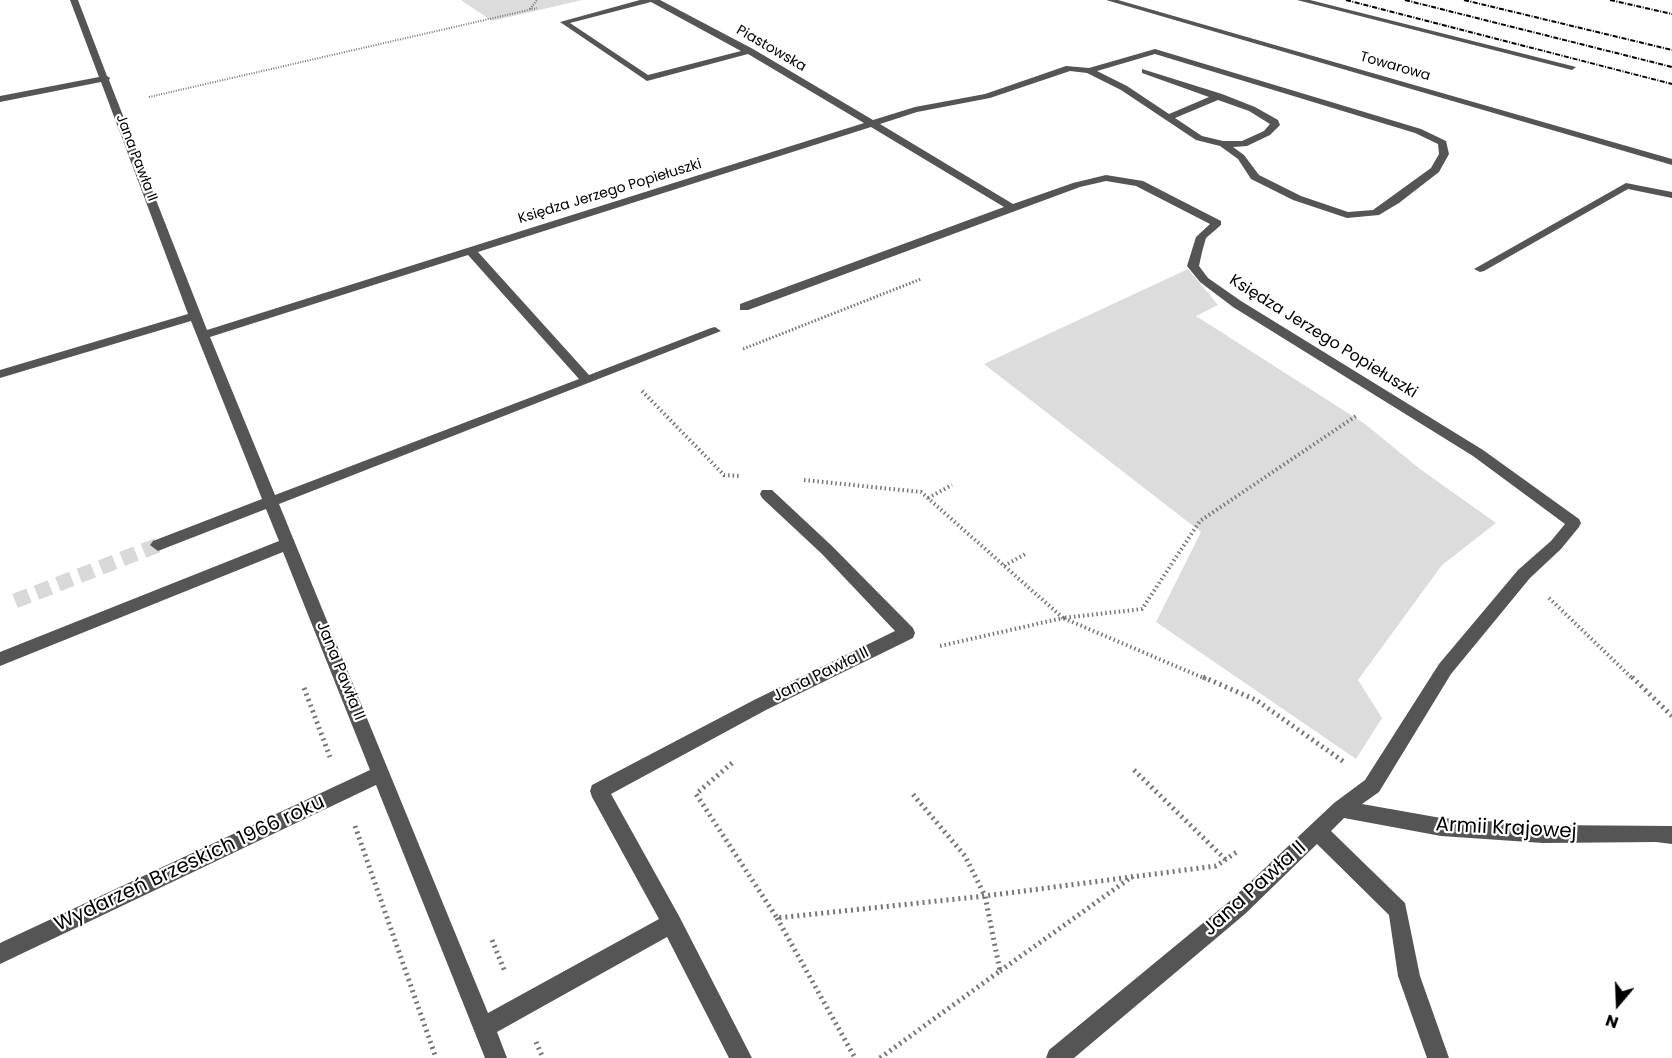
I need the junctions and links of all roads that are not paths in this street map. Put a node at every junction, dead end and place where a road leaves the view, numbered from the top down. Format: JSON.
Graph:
{"nodes":[{"id":1,"x":74,"y":0,"type":"edge"},
{"id":2,"x":649,"y":0,"type":"edge"},
{"id":3,"x":654,"y":0,"type":"edge"},
{"id":4,"x":1110,"y":0,"type":"edge"},
{"id":5,"x":1301,"y":0,"type":"edge"},
{"id":6,"x":750,"y":51,"type":"junction"},
{"id":7,"x":1572,"y":67,"type":"dead end"},
{"id":8,"x":1089,"y":71,"type":"junction"},
{"id":9,"x":1145,"y":71,"type":"dead end"},
{"id":10,"x":106,"y":78,"type":"junction"},
{"id":11,"x":1219,"y":96,"type":"junction"},
{"id":12,"x":0,"y":99,"type":"edge"},
{"id":13,"x":1167,"y":118,"type":"junction"},
{"id":14,"x":872,"y":125,"type":"junction"},
{"id":15,"x":1222,"y":144,"type":"junction"},
{"id":16,"x":1672,"y":162,"type":"edge"},
{"id":17,"x":1672,"y":195,"type":"edge"},
{"id":18,"x":1012,"y":208,"type":"junction"},
{"id":19,"x":471,"y":251,"type":"junction"},
{"id":20,"x":1480,"y":269,"type":"dead end"},
{"id":21,"x":744,"y":307,"type":"dead end"},
{"id":22,"x":195,"y":316,"type":"junction"},
{"id":23,"x":715,"y":331,"type":"dead end"},
{"id":24,"x":202,"y":335,"type":"junction"},
{"id":25,"x":0,"y":374,"type":"edge"},
{"id":26,"x":588,"y":380,"type":"junction"},
{"id":27,"x":767,"y":494,"type":"dead end"},
{"id":28,"x":270,"y":502,"type":"junction"},
{"id":29,"x":1574,"y":523,"type":"joint"},
{"id":30,"x":287,"y":544,"type":"junction"},
{"id":31,"x":158,"y":545,"type":"tunnel mouth"},
{"id":32,"x":0,"y":659,"type":"edge"},
{"id":33,"x":381,"y":774,"type":"junction"},
{"id":34,"x":1341,"y":809,"type":"junction"},
{"id":35,"x":1318,"y":832,"type":"junction"},
{"id":36,"x":1672,"y":835,"type":"edge"},
{"id":37,"x":672,"y":923,"type":"junction"},
{"id":38,"x":0,"y":954,"type":"edge"},
{"id":39,"x":484,"y":1027,"type":"junction"},
{"id":40,"x":496,"y":1058,"type":"edge"},
{"id":41,"x":741,"y":1058,"type":"edge"},
{"id":42,"x":1057,"y":1058,"type":"edge"},
{"id":43,"x":1438,"y":1058,"type":"edge"}],
"edges":[{"from":1,"to":10,"type":"street","name":"Jana Pawła II"},
{"from":2,"to":6,"type":"street"},
{"from":3,"to":6,"type":"street","name":"Piastowska"},
{"from":4,"to":16,"type":"street","name":"Towarowa"},
{"from":5,"to":7,"type":"street"},
{"from":6,"to":14,"type":"street","name":"Piastowska"},
{"from":8,"to":13,"type":"street"},
{"from":8,"to":14,"type":"street","name":"Księdza Jerzego Popiełuszki"},
{"from":8,"to":15,"type":"street"},
{"from":9,"to":11,"type":"street"},
{"from":10,"to":12,"type":"street"},
{"from":10,"to":22,"type":"street","name":"Jana Pawła II"},
{"from":11,"to":13,"type":"street"},
{"from":11,"to":15,"type":"street"},
{"from":13,"to":15,"type":"street"},
{"from":14,"to":18,"type":"street"},
{"from":14,"to":19,"type":"street","name":"Księdza Jerzego Popiełuszki"},
{"from":17,"to":20,"type":"street"},
{"from":18,"to":21,"type":"street","name":"Księdza Jerzego Popiełuszki"},
{"from":18,"to":29,"type":"street","name":"Księdza Jerzego Popiełuszki"},
{"from":19,"to":24,"type":"street","name":"Księdza Jerzego Popiełuszki"},
{"from":19,"to":26,"type":"street"},
{"from":22,"to":24,"type":"street","name":"Jana Pawła II"},
{"from":22,"to":25,"type":"street"},
{"from":23,"to":26,"type":"street"},
{"from":24,"to":28,"type":"street","name":"Jana Pawła II"},
{"from":26,"to":28,"type":"street"},
{"from":27,"to":37,"type":"street","name":"Jana Pawła II"},
{"from":28,"to":30,"type":"street","name":"Jana Pawła II"},
{"from":28,"to":31,"type":"street"},
{"from":29,"to":34,"type":"street","name":"Jana Pawła II"},
{"from":30,"to":32,"type":"street"},
{"from":30,"to":33,"type":"street","name":"Jana Pawła II"},
{"from":33,"to":38,"type":"street","name":"Wydarzeń Brzeskich 1966 roku"},
{"from":33,"to":39,"type":"street","name":"Jana Pawła II"},
{"from":34,"to":35,"type":"street","name":"Jana Pawła II"},
{"from":34,"to":36,"type":"street","name":"Armii Krajowej"},
{"from":35,"to":42,"type":"street","name":"Jana Pawła II"},
{"from":35,"to":43,"type":"street"},
{"from":37,"to":39,"type":"street"},
{"from":37,"to":41,"type":"street","name":"Jana Pawła II"},
{"from":39,"to":40,"type":"street","name":"Jana Pawła II"}]}
